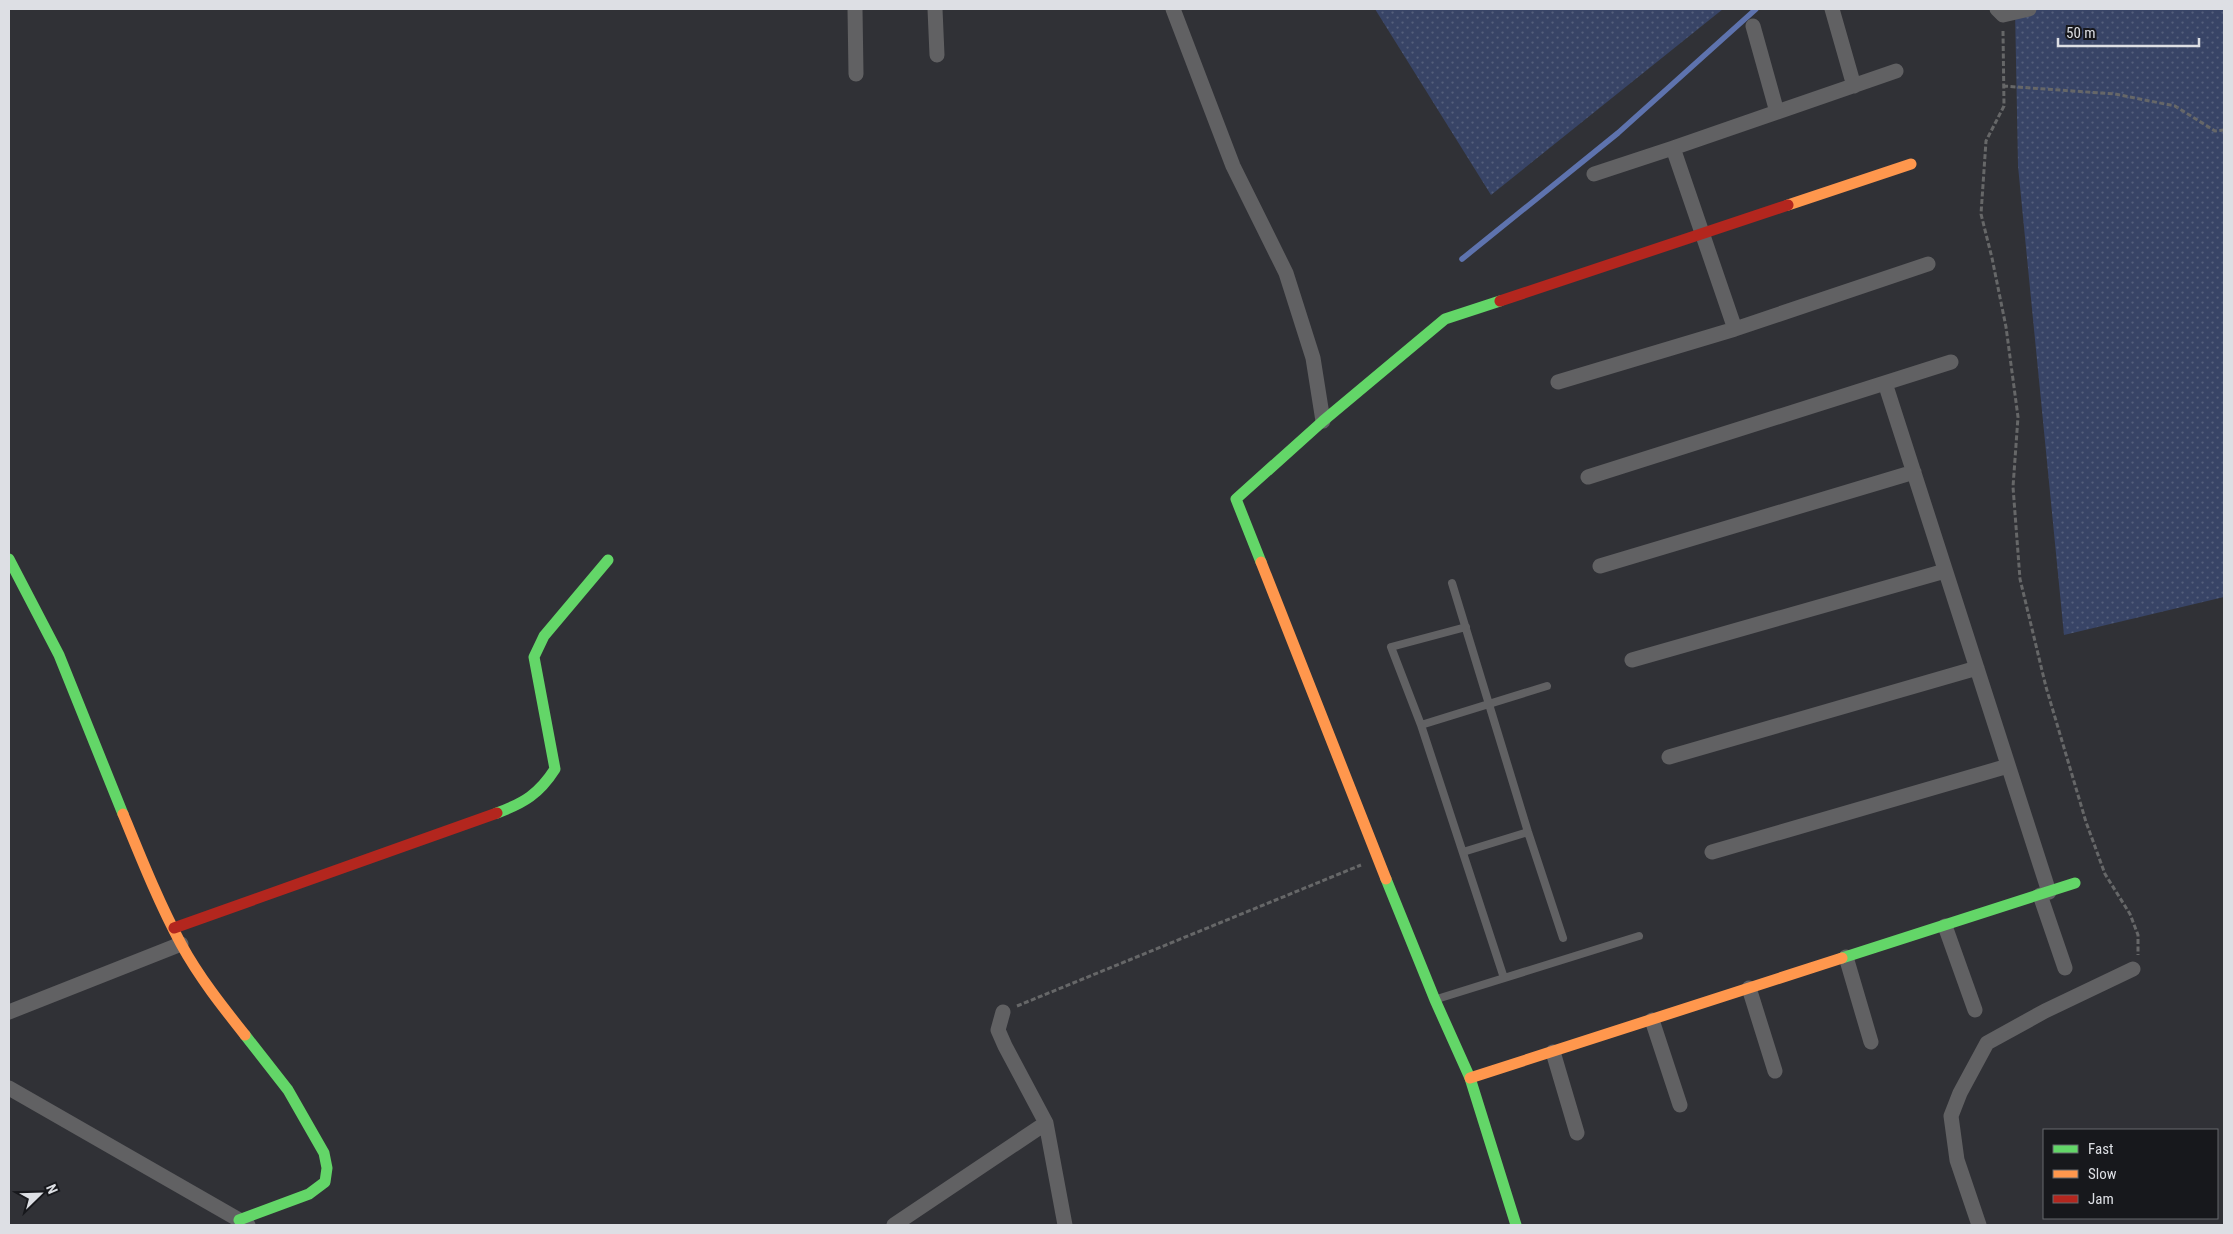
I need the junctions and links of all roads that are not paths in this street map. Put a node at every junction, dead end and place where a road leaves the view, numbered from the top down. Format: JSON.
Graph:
{"nodes":[{"id":1,"x":855,"y":9,"type":"edge"},
{"id":2,"x":935,"y":9,"type":"edge"},
{"id":3,"x":1173,"y":9,"type":"edge"},
{"id":4,"x":1832,"y":9,"type":"edge"},
{"id":5,"x":2029,"y":9,"type":"edge"},
{"id":6,"x":2000,"y":12,"type":"edge"},
{"id":7,"x":1754,"y":26,"type":"dead end"},
{"id":8,"x":937,"y":55,"type":"dead end"},
{"id":9,"x":1896,"y":71,"type":"dead end"},
{"id":10,"x":856,"y":74,"type":"dead end"},
{"id":11,"x":1854,"y":86,"type":"junction"},
{"id":12,"x":1777,"y":112,"type":"junction"},
{"id":13,"x":1674,"y":148,"type":"junction"},
{"id":14,"x":1911,"y":164,"type":"dead end"},
{"id":15,"x":1594,"y":174,"type":"dead end"},
{"id":16,"x":1703,"y":234,"type":"junction"},
{"id":17,"x":1928,"y":264,"type":"dead end"},
{"id":18,"x":1735,"y":329,"type":"junction"},
{"id":19,"x":1951,"y":362,"type":"dead end"},
{"id":20,"x":1558,"y":382,"type":"dead end"},
{"id":21,"x":1885,"y":383,"type":"junction"},
{"id":22,"x":1323,"y":421,"type":"junction"},
{"id":23,"x":1914,"y":472,"type":"junction"},
{"id":24,"x":1588,"y":477,"type":"dead end"},
{"id":25,"x":9,"y":559,"type":"edge"},
{"id":26,"x":608,"y":560,"type":"dead end"},
{"id":27,"x":1600,"y":566,"type":"dead end"},
{"id":28,"x":1946,"y":571,"type":"junction"},
{"id":29,"x":1452,"y":583,"type":"dead end"},
{"id":30,"x":1466,"y":627,"type":"junction"},
{"id":31,"x":1632,"y":660,"type":"dead end"},
{"id":32,"x":1977,"y":668,"type":"junction"},
{"id":33,"x":1547,"y":686,"type":"dead end"},
{"id":34,"x":1489,"y":704,"type":"junction"},
{"id":35,"x":1421,"y":725,"type":"junction"},
{"id":36,"x":1670,"y":757,"type":"dead end"},
{"id":37,"x":2008,"y":766,"type":"junction"},
{"id":38,"x":1528,"y":832,"type":"junction"},
{"id":39,"x":1463,"y":852,"type":"junction"},
{"id":40,"x":1712,"y":852,"type":"dead end"},
{"id":41,"x":2075,"y":883,"type":"dead end"},
{"id":42,"x":2044,"y":894,"type":"junction"},
{"id":43,"x":1945,"y":926,"type":"junction"},
{"id":44,"x":174,"y":928,"type":"junction"},
{"id":45,"x":1638,"y":936,"type":"dead end"},
{"id":46,"x":1563,"y":938,"type":"dead end"},
{"id":47,"x":182,"y":944,"type":"junction"},
{"id":48,"x":1846,"y":957,"type":"junction"},
{"id":49,"x":2064,"y":968,"type":"dead end"},
{"id":50,"x":2133,"y":969,"type":"road end"},
{"id":51,"x":1504,"y":978,"type":"junction"},
{"id":52,"x":1750,"y":988,"type":"junction"},
{"id":53,"x":1435,"y":1000,"type":"junction"},
{"id":54,"x":1975,"y":1010,"type":"dead end"},
{"id":55,"x":9,"y":1012,"type":"edge"},
{"id":56,"x":1003,"y":1012,"type":"road end"},
{"id":57,"x":1652,"y":1020,"type":"junction"},
{"id":58,"x":1871,"y":1042,"type":"dead end"},
{"id":59,"x":1553,"y":1052,"type":"junction"},
{"id":60,"x":1775,"y":1071,"type":"dead end"},
{"id":61,"x":1470,"y":1078,"type":"junction"},
{"id":62,"x":9,"y":1088,"type":"edge"},
{"id":63,"x":1680,"y":1105,"type":"dead end"},
{"id":64,"x":1046,"y":1123,"type":"junction"},
{"id":65,"x":1577,"y":1132,"type":"dead end"},
{"id":66,"x":244,"y":1223,"type":"edge"},
{"id":67,"x":894,"y":1225,"type":"edge"},
{"id":68,"x":1065,"y":1225,"type":"edge"},
{"id":69,"x":1516,"y":1225,"type":"edge"},
{"id":70,"x":1979,"y":1225,"type":"edge"}],
"edges":[{"from":1,"to":10,"type":"street"},
{"from":2,"to":8,"type":"street"},
{"from":3,"to":22,"type":"street"},
{"from":4,"to":11,"type":"street"},
{"from":5,"to":6,"type":"street"},
{"from":7,"to":12,"type":"street"},
{"from":9,"to":11,"type":"street"},
{"from":11,"to":12,"type":"street"},
{"from":12,"to":13,"type":"street"},
{"from":13,"to":15,"type":"street"},
{"from":13,"to":16,"type":"street"},
{"from":14,"to":16,"type":"street"},
{"from":16,"to":18,"type":"street"},
{"from":16,"to":22,"type":"street"},
{"from":17,"to":18,"type":"street"},
{"from":18,"to":20,"type":"street"},
{"from":19,"to":21,"type":"street"},
{"from":21,"to":23,"type":"street"},
{"from":21,"to":24,"type":"street"},
{"from":22,"to":53,"type":"street"},
{"from":23,"to":27,"type":"street"},
{"from":23,"to":28,"type":"street"},
{"from":25,"to":44,"type":"street"},
{"from":26,"to":44,"type":"street"},
{"from":28,"to":31,"type":"street"},
{"from":28,"to":32,"type":"street"},
{"from":29,"to":30,"type":"lane"},
{"from":30,"to":34,"type":"lane"},
{"from":30,"to":35,"type":"lane"},
{"from":32,"to":36,"type":"street"},
{"from":32,"to":37,"type":"street"},
{"from":33,"to":34,"type":"lane"},
{"from":34,"to":35,"type":"lane"},
{"from":34,"to":38,"type":"lane"},
{"from":35,"to":39,"type":"lane"},
{"from":37,"to":40,"type":"street"},
{"from":37,"to":42,"type":"street"},
{"from":38,"to":39,"type":"lane"},
{"from":38,"to":46,"type":"lane"},
{"from":39,"to":51,"type":"lane"},
{"from":41,"to":42,"type":"street"},
{"from":42,"to":43,"type":"street"},
{"from":42,"to":49,"type":"street"},
{"from":43,"to":48,"type":"street"},
{"from":43,"to":54,"type":"street"},
{"from":44,"to":47,"type":"street"},
{"from":45,"to":51,"type":"lane"},
{"from":47,"to":55,"type":"street"},
{"from":47,"to":66,"type":"street"},
{"from":48,"to":52,"type":"street"},
{"from":48,"to":58,"type":"street"},
{"from":50,"to":70,"type":"street"},
{"from":51,"to":53,"type":"lane"},
{"from":52,"to":57,"type":"street"},
{"from":52,"to":60,"type":"street"},
{"from":53,"to":61,"type":"street"},
{"from":56,"to":64,"type":"street"},
{"from":57,"to":59,"type":"street"},
{"from":57,"to":63,"type":"street"},
{"from":59,"to":61,"type":"street"},
{"from":59,"to":65,"type":"street"},
{"from":61,"to":69,"type":"street"},
{"from":62,"to":66,"type":"street"},
{"from":64,"to":67,"type":"street"},
{"from":64,"to":68,"type":"street"}]}
